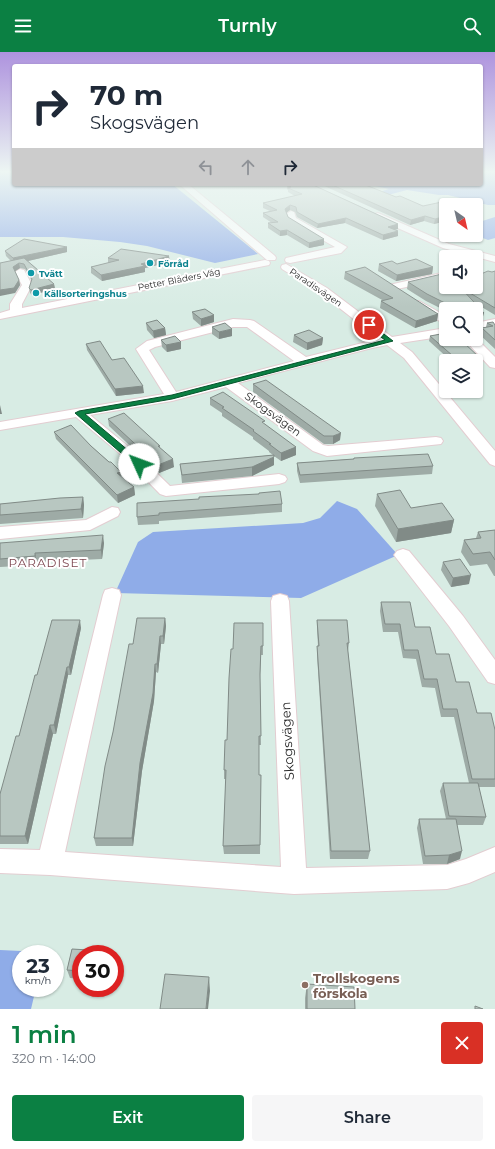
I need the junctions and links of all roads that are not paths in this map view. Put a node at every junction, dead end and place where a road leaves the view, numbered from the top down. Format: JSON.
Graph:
{"nodes":[{"id":1,"x":220,"y":218,"type":"edge"},
{"id":2,"x":292,"y":218,"type":"edge"},
{"id":3,"x":382,"y":218,"type":"edge"},
{"id":4,"x":495,"y":259,"type":"edge"},
{"id":5,"x":268,"y":261,"type":"junction"},
{"id":6,"x":495,"y":263,"type":"edge"},
{"id":7,"x":288,"y":264,"type":"junction"},
{"id":8,"x":483,"y":266,"type":"edge"},
{"id":9,"x":20,"y":272,"type":"dead end"},
{"id":10,"x":439,"y":277,"type":"edge"},
{"id":11,"x":382,"y":280,"type":"edge"},
{"id":12,"x":393,"y":287,"type":"junction"},
{"id":13,"x":16,"y":312,"type":"junction"},
{"id":14,"x":0,"y":316,"type":"edge"},
{"id":15,"x":439,"y":317,"type":"edge"},
{"id":16,"x":495,"y":323,"type":"edge"},
{"id":17,"x":483,"y":326,"type":"edge"},
{"id":18,"x":439,"y":333,"type":"edge"},
{"id":19,"x":390,"y":341,"type":"junction"},
{"id":20,"x":477,"y":346,"type":"edge"},
{"id":21,"x":304,"y":362,"type":"junction"},
{"id":22,"x":495,"y":364,"type":"edge"},
{"id":23,"x":228,"y":382,"type":"junction"},
{"id":24,"x":172,"y":397,"type":"junction"},
{"id":25,"x":79,"y":413,"type":"junction"},
{"id":26,"x":0,"y":426,"type":"edge"},
{"id":27,"x":436,"y":441,"type":"dead end"},
{"id":28,"x":495,"y":461,"type":"edge"},
{"id":29,"x":279,"y":479,"type":"dead end"},
{"id":30,"x":112,"y":512,"type":"dead end"},
{"id":31,"x":0,"y":533,"type":"edge"},
{"id":32,"x":402,"y":555,"type":"dead end"},
{"id":33,"x":112,"y":595,"type":"dead end"},
{"id":34,"x":280,"y":601,"type":"dead end"},
{"id":35,"x":495,"y":676,"type":"edge"},
{"id":36,"x":495,"y":859,"type":"edge"},
{"id":37,"x":0,"y":861,"type":"edge"},
{"id":38,"x":50,"y":863,"type":"junction"},
{"id":39,"x":294,"y":881,"type":"junction"}],
"edges":[{"from":1,"to":5,"type":"street"},
{"from":2,"to":7,"type":"street"},
{"from":3,"to":4,"type":"street"},
{"from":5,"to":7,"type":"street"},
{"from":5,"to":13,"type":"street","name":"Petter Blåders Väg"},
{"from":6,"to":8,"type":"street"},
{"from":7,"to":19,"type":"street","name":"Paradisvägen"},
{"from":9,"to":13,"type":"street"},
{"from":10,"to":12,"type":"street"},
{"from":11,"to":12,"type":"street"},
{"from":12,"to":15,"type":"street"},
{"from":13,"to":14,"type":"street","name":"Petter Blåders Väg"},
{"from":16,"to":17,"type":"street"},
{"from":18,"to":19,"type":"street","name":"Skogsvägen"},
{"from":19,"to":21,"type":"street","name":"Skogsvägen"},
{"from":19,"to":28,"type":"street","name":"Paradisvägen"},
{"from":20,"to":22,"type":"street"},
{"from":21,"to":23,"type":"street","name":"Skogsvägen"},
{"from":21,"to":24,"type":"street"},
{"from":23,"to":24,"type":"street","name":"Skogsvägen"},
{"from":23,"to":27,"type":"street","name":"Skogsvägen"},
{"from":24,"to":25,"type":"street","name":"Skogsvägen"},
{"from":25,"to":26,"type":"street","name":"Skogsvägen"},
{"from":25,"to":29,"type":"street"},
{"from":30,"to":31,"type":"street"},
{"from":32,"to":35,"type":"street"},
{"from":33,"to":38,"type":"street"},
{"from":34,"to":39,"type":"street","name":"Skogsvägen"},
{"from":36,"to":39,"type":"street"},
{"from":37,"to":38,"type":"street"},
{"from":38,"to":39,"type":"street"}]}
